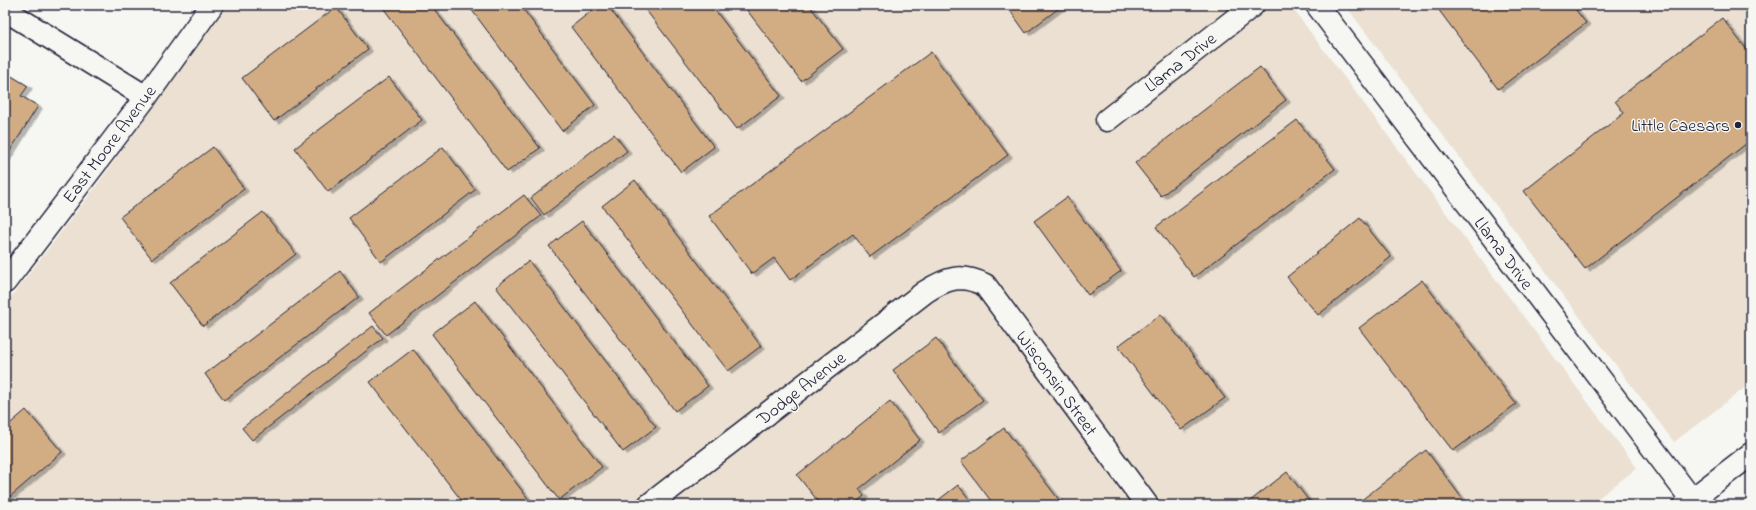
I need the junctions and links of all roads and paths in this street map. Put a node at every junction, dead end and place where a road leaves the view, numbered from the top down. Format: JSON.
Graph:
{"nodes":[{"id":1,"x":212,"y":5,"type":"edge"},
{"id":2,"x":1253,"y":5,"type":"edge"},
{"id":3,"x":1317,"y":5,"type":"edge"},
{"id":4,"x":5,"y":10,"type":"edge"},
{"id":5,"x":146,"y":97,"type":"junction"},
{"id":6,"x":1107,"y":120,"type":"dead end"},
{"id":7,"x":958,"y":277,"type":"joint"},
{"id":8,"x":5,"y":282,"type":"edge"},
{"id":9,"x":1751,"y":454,"type":"edge"},
{"id":10,"x":1688,"y":502,"type":"edge"},
{"id":11,"x":649,"y":505,"type":"edge"},
{"id":12,"x":1147,"y":505,"type":"edge"}],
"edges":[{"from":1,"to":5,"type":"street","name":"East Moore Avenue"},
{"from":2,"to":6,"type":"street","name":"Llama Drive"},
{"from":3,"to":10,"type":"street","name":"Llama Drive"},
{"from":4,"to":5,"type":"street"},
{"from":5,"to":8,"type":"street","name":"East Moore Avenue"},
{"from":7,"to":11,"type":"street","name":"Dodge Avenue"},
{"from":7,"to":12,"type":"street","name":"Wisconsin Street"},
{"from":9,"to":10,"type":"street"}]}
